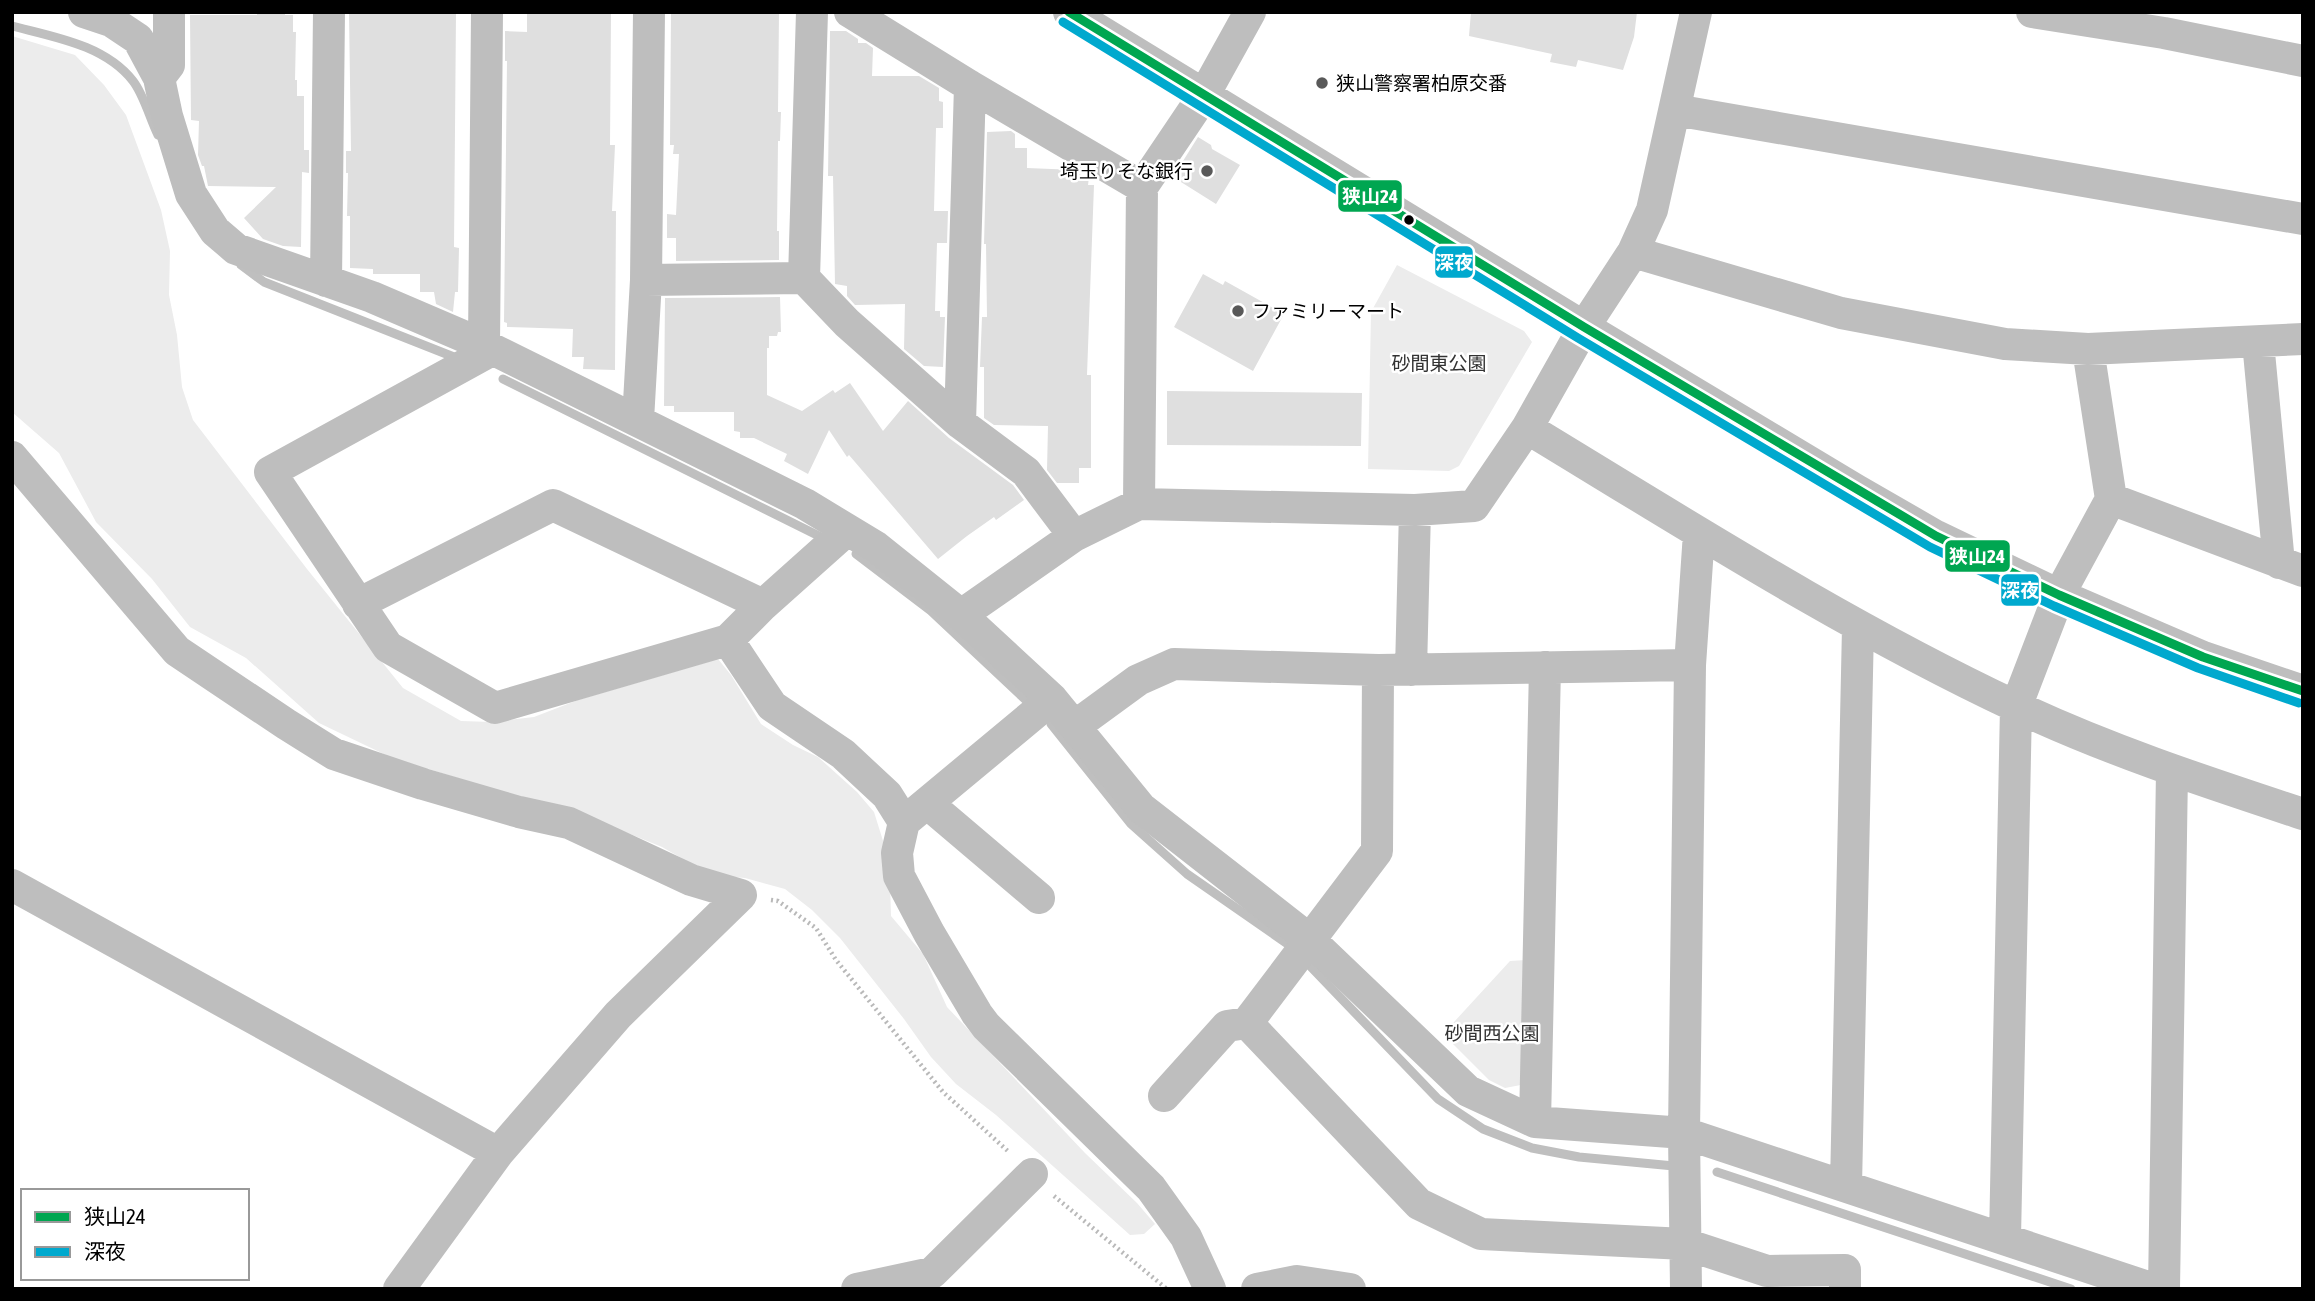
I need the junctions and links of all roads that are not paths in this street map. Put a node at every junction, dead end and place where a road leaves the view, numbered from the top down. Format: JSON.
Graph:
{"nodes":[{"id":1,"x":84,"y":12,"type":"edge"},
{"id":2,"x":169,"y":12,"type":"edge"},
{"id":3,"x":329,"y":12,"type":"edge"},
{"id":4,"x":487,"y":12,"type":"edge"},
{"id":5,"x":649,"y":12,"type":"edge"},
{"id":6,"x":812,"y":12,"type":"edge"},
{"id":7,"x":850,"y":12,"type":"edge"},
{"id":8,"x":1069,"y":12,"type":"edge"},
{"id":9,"x":1250,"y":12,"type":"edge"},
{"id":10,"x":1696,"y":12,"type":"edge"},
{"id":11,"x":2032,"y":12,"type":"edge"},
{"id":12,"x":2303,"y":61,"type":"edge"},
{"id":13,"x":159,"y":78,"type":"junction"},
{"id":14,"x":970,"y":86,"type":"junction"},
{"id":15,"x":1204,"y":95,"type":"junction"},
{"id":16,"x":1675,"y":110,"type":"junction"},
{"id":17,"x":1142,"y":187,"type":"junction"},
{"id":18,"x":2303,"y":219,"type":"edge"},
{"id":19,"x":1633,"y":252,"type":"junction"},
{"id":20,"x":804,"y":278,"type":"junction"},
{"id":21,"x":646,"y":280,"type":"junction"},
{"id":22,"x":326,"y":281,"type":"junction"},
{"id":23,"x":1584,"y":327,"type":"junction"},
{"id":24,"x":2303,"y":339,"type":"edge"},
{"id":25,"x":2258,"y":342,"type":"junction"},
{"id":26,"x":488,"y":348,"type":"junction"},
{"id":27,"x":2088,"y":349,"type":"junction"},
{"id":28,"x":638,"y":420,"type":"junction"},
{"id":29,"x":960,"y":423,"type":"junction"},
{"id":30,"x":1527,"y":428,"type":"junction"},
{"id":31,"x":12,"y":457,"type":"edge"},
{"id":32,"x":2111,"y":499,"type":"junction"},
{"id":33,"x":1139,"y":504,"type":"junction"},
{"id":34,"x":1415,"y":510,"type":"junction"},
{"id":35,"x":847,"y":530,"type":"junction"},
{"id":36,"x":1699,"y":533,"type":"junction"},
{"id":37,"x":1074,"y":536,"type":"junction"},
{"id":38,"x":2291,"y":567,"type":"edge"},
{"id":39,"x":2059,"y":595,"type":"junction"},
{"id":40,"x":358,"y":604,"type":"junction"},
{"id":41,"x":763,"y":605,"type":"junction"},
{"id":42,"x":961,"y":615,"type":"junction"},
{"id":43,"x":1858,"y":626,"type":"junction"},
{"id":44,"x":728,"y":640,"type":"junction"},
{"id":45,"x":1690,"y":665,"type":"junction"},
{"id":46,"x":1545,"y":667,"type":"junction"},
{"id":47,"x":1378,"y":670,"type":"junction"},
{"id":48,"x":1410,"y":670,"type":"junction"},
{"id":49,"x":2303,"y":691,"type":"edge"},
{"id":50,"x":1052,"y":699,"type":"junction"},
{"id":51,"x":2016,"y":707,"type":"junction"},
{"id":52,"x":1075,"y":726,"type":"junction"},
{"id":53,"x":2172,"y":771,"type":"junction"},
{"id":54,"x":915,"y":812,"type":"junction"},
{"id":55,"x":2303,"y":814,"type":"edge"},
{"id":56,"x":12,"y":885,"type":"edge"},
{"id":57,"x":1039,"y":898,"type":"dead end"},
{"id":58,"x":1309,"y":939,"type":"junction"},
{"id":59,"x":1247,"y":1023,"type":"junction"},
{"id":60,"x":1164,"y":1096,"type":"dead end"},
{"id":61,"x":1535,"y":1122,"type":"junction"},
{"id":62,"x":1684,"y":1133,"type":"junction"},
{"id":63,"x":498,"y":1153,"type":"junction"},
{"id":64,"x":1032,"y":1174,"type":"road end"},
{"id":65,"x":1846,"y":1186,"type":"junction"},
{"id":66,"x":2005,"y":1238,"type":"junction"},
{"id":67,"x":1685,"y":1244,"type":"junction"},
{"id":68,"x":399,"y":1289,"type":"edge"},
{"id":69,"x":857,"y":1289,"type":"edge"},
{"id":70,"x":1210,"y":1289,"type":"edge"},
{"id":71,"x":1257,"y":1289,"type":"edge"},
{"id":72,"x":1350,"y":1289,"type":"edge"},
{"id":73,"x":1686,"y":1289,"type":"edge"},
{"id":74,"x":1845,"y":1289,"type":"edge"},
{"id":75,"x":2154,"y":1289,"type":"edge"},
{"id":76,"x":2164,"y":1289,"type":"edge"}],
"edges":[{"from":1,"to":13,"type":"street"},
{"from":2,"to":13,"type":"street"},
{"from":3,"to":22,"type":"street"},
{"from":4,"to":26,"type":"street"},
{"from":5,"to":21,"type":"street"},
{"from":6,"to":20,"type":"street"},
{"from":7,"to":14,"type":"street"},
{"from":8,"to":15,"type":"street"},
{"from":9,"to":15,"type":"street"},
{"from":10,"to":16,"type":"street"},
{"from":11,"to":12,"type":"street"},
{"from":13,"to":22,"type":"street"},
{"from":14,"to":17,"type":"street"},
{"from":14,"to":29,"type":"street"},
{"from":15,"to":17,"type":"street"},
{"from":15,"to":23,"type":"street"},
{"from":16,"to":18,"type":"street"},
{"from":16,"to":19,"type":"street"},
{"from":17,"to":33,"type":"street"},
{"from":19,"to":23,"type":"street"},
{"from":19,"to":27,"type":"street"},
{"from":20,"to":21,"type":"street"},
{"from":20,"to":29,"type":"street"},
{"from":21,"to":28,"type":"street"},
{"from":22,"to":26,"type":"street"},
{"from":23,"to":30,"type":"street"},
{"from":23,"to":39,"type":"street"},
{"from":24,"to":25,"type":"street"},
{"from":25,"to":27,"type":"street"},
{"from":25,"to":38,"type":"street"},
{"from":26,"to":28,"type":"street"},
{"from":26,"to":40,"type":"street"},
{"from":27,"to":32,"type":"street"},
{"from":28,"to":35,"type":"street"},
{"from":29,"to":37,"type":"street"},
{"from":30,"to":34,"type":"street"},
{"from":30,"to":36,"type":"street"},
{"from":31,"to":63,"type":"street"},
{"from":32,"to":38,"type":"street"},
{"from":32,"to":39,"type":"street"},
{"from":33,"to":34,"type":"street"},
{"from":33,"to":37,"type":"street"},
{"from":34,"to":48,"type":"street"},
{"from":35,"to":41,"type":"street"},
{"from":35,"to":42,"type":"street"},
{"from":36,"to":43,"type":"street"},
{"from":36,"to":45,"type":"street"},
{"from":37,"to":42,"type":"street"},
{"from":39,"to":49,"type":"street"},
{"from":39,"to":51,"type":"street"},
{"from":40,"to":41,"type":"street"},
{"from":40,"to":44,"type":"street"},
{"from":41,"to":44,"type":"street"},
{"from":42,"to":50,"type":"street"},
{"from":43,"to":51,"type":"street"},
{"from":43,"to":65,"type":"street"},
{"from":44,"to":54,"type":"street"},
{"from":45,"to":46,"type":"street"},
{"from":45,"to":62,"type":"street"},
{"from":46,"to":48,"type":"street"},
{"from":46,"to":61,"type":"street"},
{"from":47,"to":48,"type":"street"},
{"from":47,"to":52,"type":"street"},
{"from":47,"to":58,"type":"street"},
{"from":50,"to":52,"type":"street"},
{"from":50,"to":54,"type":"street"},
{"from":51,"to":53,"type":"street"},
{"from":51,"to":66,"type":"street"},
{"from":52,"to":58,"type":"street"},
{"from":53,"to":55,"type":"street"},
{"from":53,"to":76,"type":"street"},
{"from":54,"to":57,"type":"street"},
{"from":54,"to":70,"type":"street"},
{"from":56,"to":63,"type":"street"},
{"from":58,"to":59,"type":"street"},
{"from":58,"to":61,"type":"street"},
{"from":59,"to":60,"type":"street"},
{"from":59,"to":67,"type":"street"},
{"from":61,"to":62,"type":"street"},
{"from":62,"to":65,"type":"street"},
{"from":62,"to":67,"type":"street"},
{"from":63,"to":68,"type":"street"},
{"from":64,"to":69,"type":"street"},
{"from":65,"to":66,"type":"street"},
{"from":66,"to":75,"type":"street"},
{"from":67,"to":73,"type":"street"},
{"from":67,"to":74,"type":"street"},
{"from":71,"to":72,"type":"street"}]}
